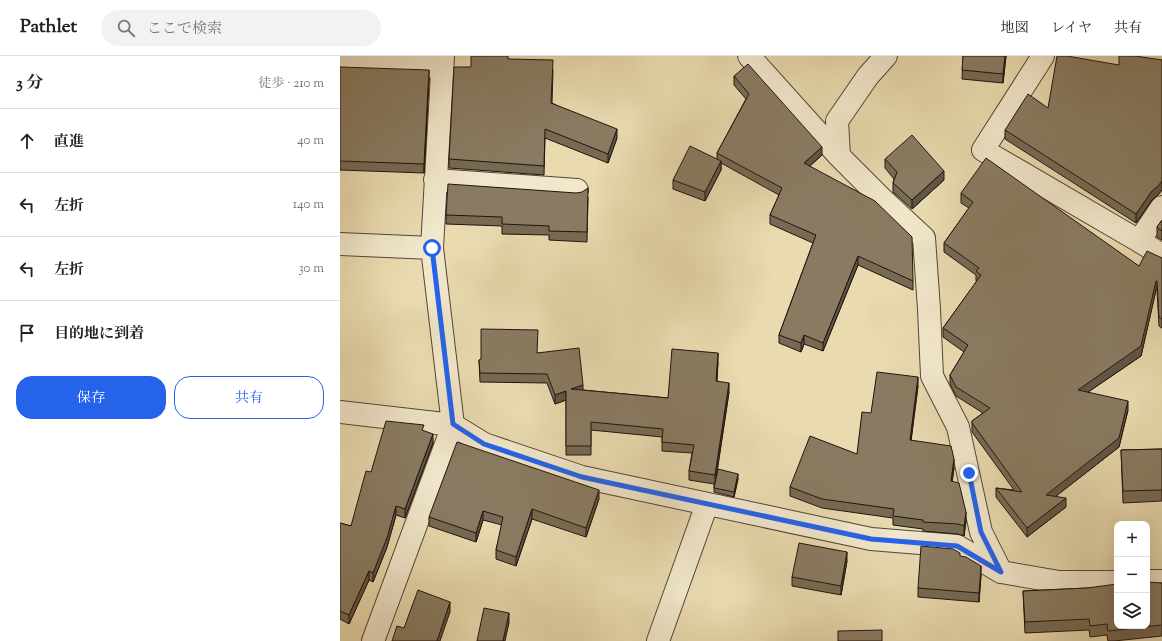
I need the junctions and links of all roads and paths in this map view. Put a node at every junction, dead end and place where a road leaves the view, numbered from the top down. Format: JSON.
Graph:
{"nodes":[{"id":1,"x":749,"y":56,"type":"edge"},
{"id":2,"x":886,"y":56,"type":"edge"},
{"id":3,"x":1044,"y":56,"type":"edge"},
{"id":4,"x":442,"y":62,"type":"edge"},
{"id":5,"x":340,"y":64,"type":"edge"},
{"id":6,"x":839,"y":156,"type":"junction"},
{"id":7,"x":435,"y":180,"type":"junction"},
{"id":8,"x":577,"y":190,"type":"dead end"},
{"id":9,"x":1162,"y":207,"type":"edge"},
{"id":10,"x":1139,"y":241,"type":"junction"},
{"id":11,"x":340,"y":244,"type":"edge"},
{"id":12,"x":432,"y":248,"type":"junction"},
{"id":13,"x":1162,"y":255,"type":"edge"},
{"id":14,"x":340,"y":412,"type":"edge"},
{"id":15,"x":453,"y":424,"type":"junction"},
{"id":16,"x":707,"y":504,"type":"junction"},
{"id":17,"x":1001,"y":572,"type":"junction"},
{"id":18,"x":1150,"y":581,"type":"edge"},
{"id":19,"x":1162,"y":581,"type":"edge"},
{"id":20,"x":1114,"y":582,"type":"edge"},
{"id":21,"x":373,"y":641,"type":"edge"},
{"id":22,"x":658,"y":641,"type":"edge"}],
"edges":[{"from":1,"to":6,"type":"street"},
{"from":2,"to":6,"type":"street"},
{"from":3,"to":10,"type":"street"},
{"from":4,"to":5,"type":"street"},
{"from":4,"to":7,"type":"street"},
{"from":6,"to":17,"type":"street"},
{"from":7,"to":8,"type":"street"},
{"from":7,"to":12,"type":"street"},
{"from":9,"to":10,"type":"street"},
{"from":10,"to":13,"type":"street"},
{"from":11,"to":12,"type":"street"},
{"from":12,"to":15,"type":"street"},
{"from":14,"to":15,"type":"street"},
{"from":15,"to":16,"type":"street"},
{"from":15,"to":21,"type":"street"},
{"from":16,"to":17,"type":"street"},
{"from":16,"to":22,"type":"street"},
{"from":17,"to":20,"type":"street"},
{"from":18,"to":19,"type":"street"}]}
